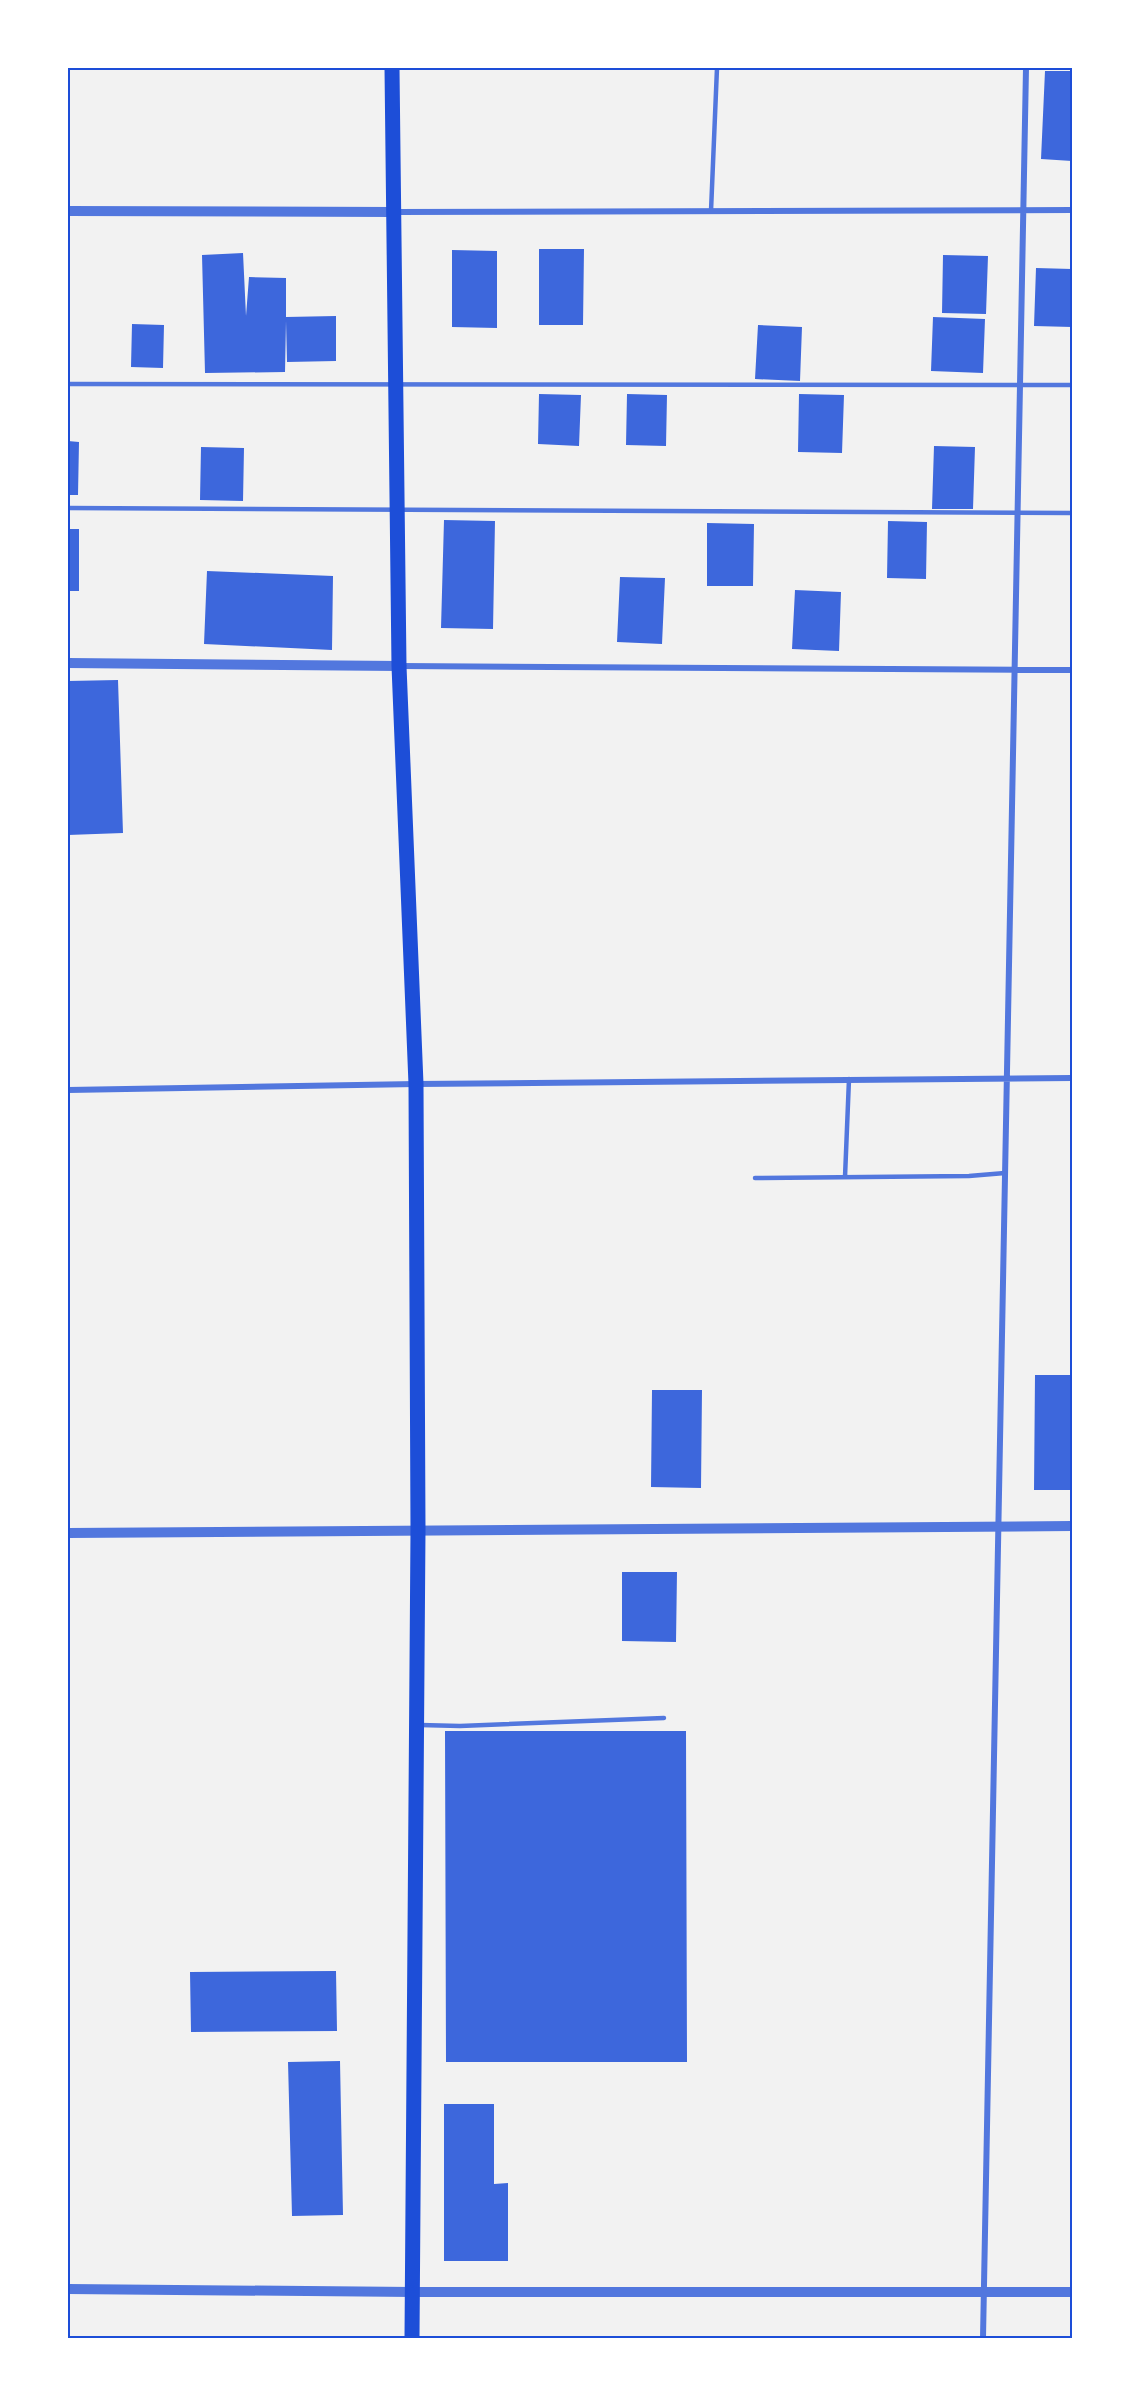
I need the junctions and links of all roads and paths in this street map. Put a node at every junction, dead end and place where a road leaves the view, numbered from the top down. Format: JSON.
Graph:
{"nodes":[{"id":1,"x":392,"y":68,"type":"edge"},
{"id":2,"x":717,"y":68,"type":"edge"},
{"id":3,"x":1026,"y":68,"type":"edge"},
{"id":4,"x":1024,"y":210,"type":"junction"},
{"id":5,"x":1072,"y":210,"type":"edge"},
{"id":6,"x":68,"y":211,"type":"edge"},
{"id":7,"x":711,"y":211,"type":"junction"},
{"id":8,"x":394,"y":212,"type":"junction"},
{"id":9,"x":68,"y":384,"type":"edge"},
{"id":10,"x":396,"y":384,"type":"junction"},
{"id":11,"x":1020,"y":385,"type":"junction"},
{"id":12,"x":1072,"y":385,"type":"edge"},
{"id":13,"x":68,"y":508,"type":"edge"},
{"id":14,"x":397,"y":510,"type":"junction"},
{"id":15,"x":1018,"y":513,"type":"junction"},
{"id":16,"x":1072,"y":513,"type":"edge"},
{"id":17,"x":68,"y":663,"type":"edge"},
{"id":18,"x":399,"y":666,"type":"junction"},
{"id":19,"x":1015,"y":670,"type":"junction"},
{"id":20,"x":1072,"y":670,"type":"edge"},
{"id":21,"x":1007,"y":1078,"type":"junction"},
{"id":22,"x":1072,"y":1078,"type":"edge"},
{"id":23,"x":849,"y":1079,"type":"junction"},
{"id":24,"x":416,"y":1084,"type":"junction"},
{"id":25,"x":68,"y":1090,"type":"edge"},
{"id":26,"x":1005,"y":1173,"type":"junction"},
{"id":27,"x":845,"y":1177,"type":"junction"},
{"id":28,"x":755,"y":1178,"type":"dead end"},
{"id":29,"x":1072,"y":1526,"type":"edge"},
{"id":30,"x":998,"y":1527,"type":"junction"},
{"id":31,"x":418,"y":1530,"type":"junction"},
{"id":32,"x":68,"y":1533,"type":"edge"},
{"id":33,"x":664,"y":1718,"type":"dead end"},
{"id":34,"x":417,"y":1725,"type":"junction"},
{"id":35,"x":68,"y":2289,"type":"edge"},
{"id":36,"x":984,"y":2291,"type":"junction"},
{"id":37,"x":413,"y":2292,"type":"junction"},
{"id":38,"x":1072,"y":2292,"type":"edge"},
{"id":39,"x":411,"y":2338,"type":"edge"},
{"id":40,"x":983,"y":2338,"type":"edge"}],
"edges":[{"from":1,"to":8,"type":"main road"},
{"from":2,"to":7,"type":"lane"},
{"from":3,"to":4,"type":"street"},
{"from":4,"to":5,"type":"street"},
{"from":4,"to":7,"type":"street"},
{"from":4,"to":11,"type":"street"},
{"from":6,"to":8,"type":"street"},
{"from":7,"to":8,"type":"street"},
{"from":8,"to":10,"type":"main road"},
{"from":9,"to":10,"type":"lane"},
{"from":10,"to":11,"type":"lane"},
{"from":10,"to":14,"type":"main road"},
{"from":11,"to":12,"type":"lane"},
{"from":11,"to":15,"type":"street"},
{"from":13,"to":14,"type":"lane"},
{"from":14,"to":15,"type":"lane"},
{"from":14,"to":18,"type":"main road"},
{"from":15,"to":16,"type":"lane"},
{"from":15,"to":19,"type":"street"},
{"from":17,"to":18,"type":"street"},
{"from":18,"to":19,"type":"street"},
{"from":18,"to":24,"type":"main road"},
{"from":19,"to":20,"type":"street"},
{"from":19,"to":21,"type":"street"},
{"from":21,"to":22,"type":"street"},
{"from":21,"to":23,"type":"street"},
{"from":21,"to":26,"type":"street"},
{"from":23,"to":24,"type":"street"},
{"from":23,"to":27,"type":"lane"},
{"from":24,"to":25,"type":"street"},
{"from":24,"to":31,"type":"main road"},
{"from":26,"to":27,"type":"lane"},
{"from":26,"to":30,"type":"street"},
{"from":27,"to":28,"type":"lane"},
{"from":29,"to":30,"type":"street"},
{"from":30,"to":31,"type":"street"},
{"from":30,"to":36,"type":"street"},
{"from":31,"to":32,"type":"street"},
{"from":31,"to":34,"type":"main road"},
{"from":33,"to":34,"type":"lane"},
{"from":34,"to":37,"type":"main road"},
{"from":35,"to":37,"type":"street"},
{"from":36,"to":37,"type":"street"},
{"from":36,"to":38,"type":"street"},
{"from":36,"to":40,"type":"street"},
{"from":37,"to":39,"type":"main road"}]}
